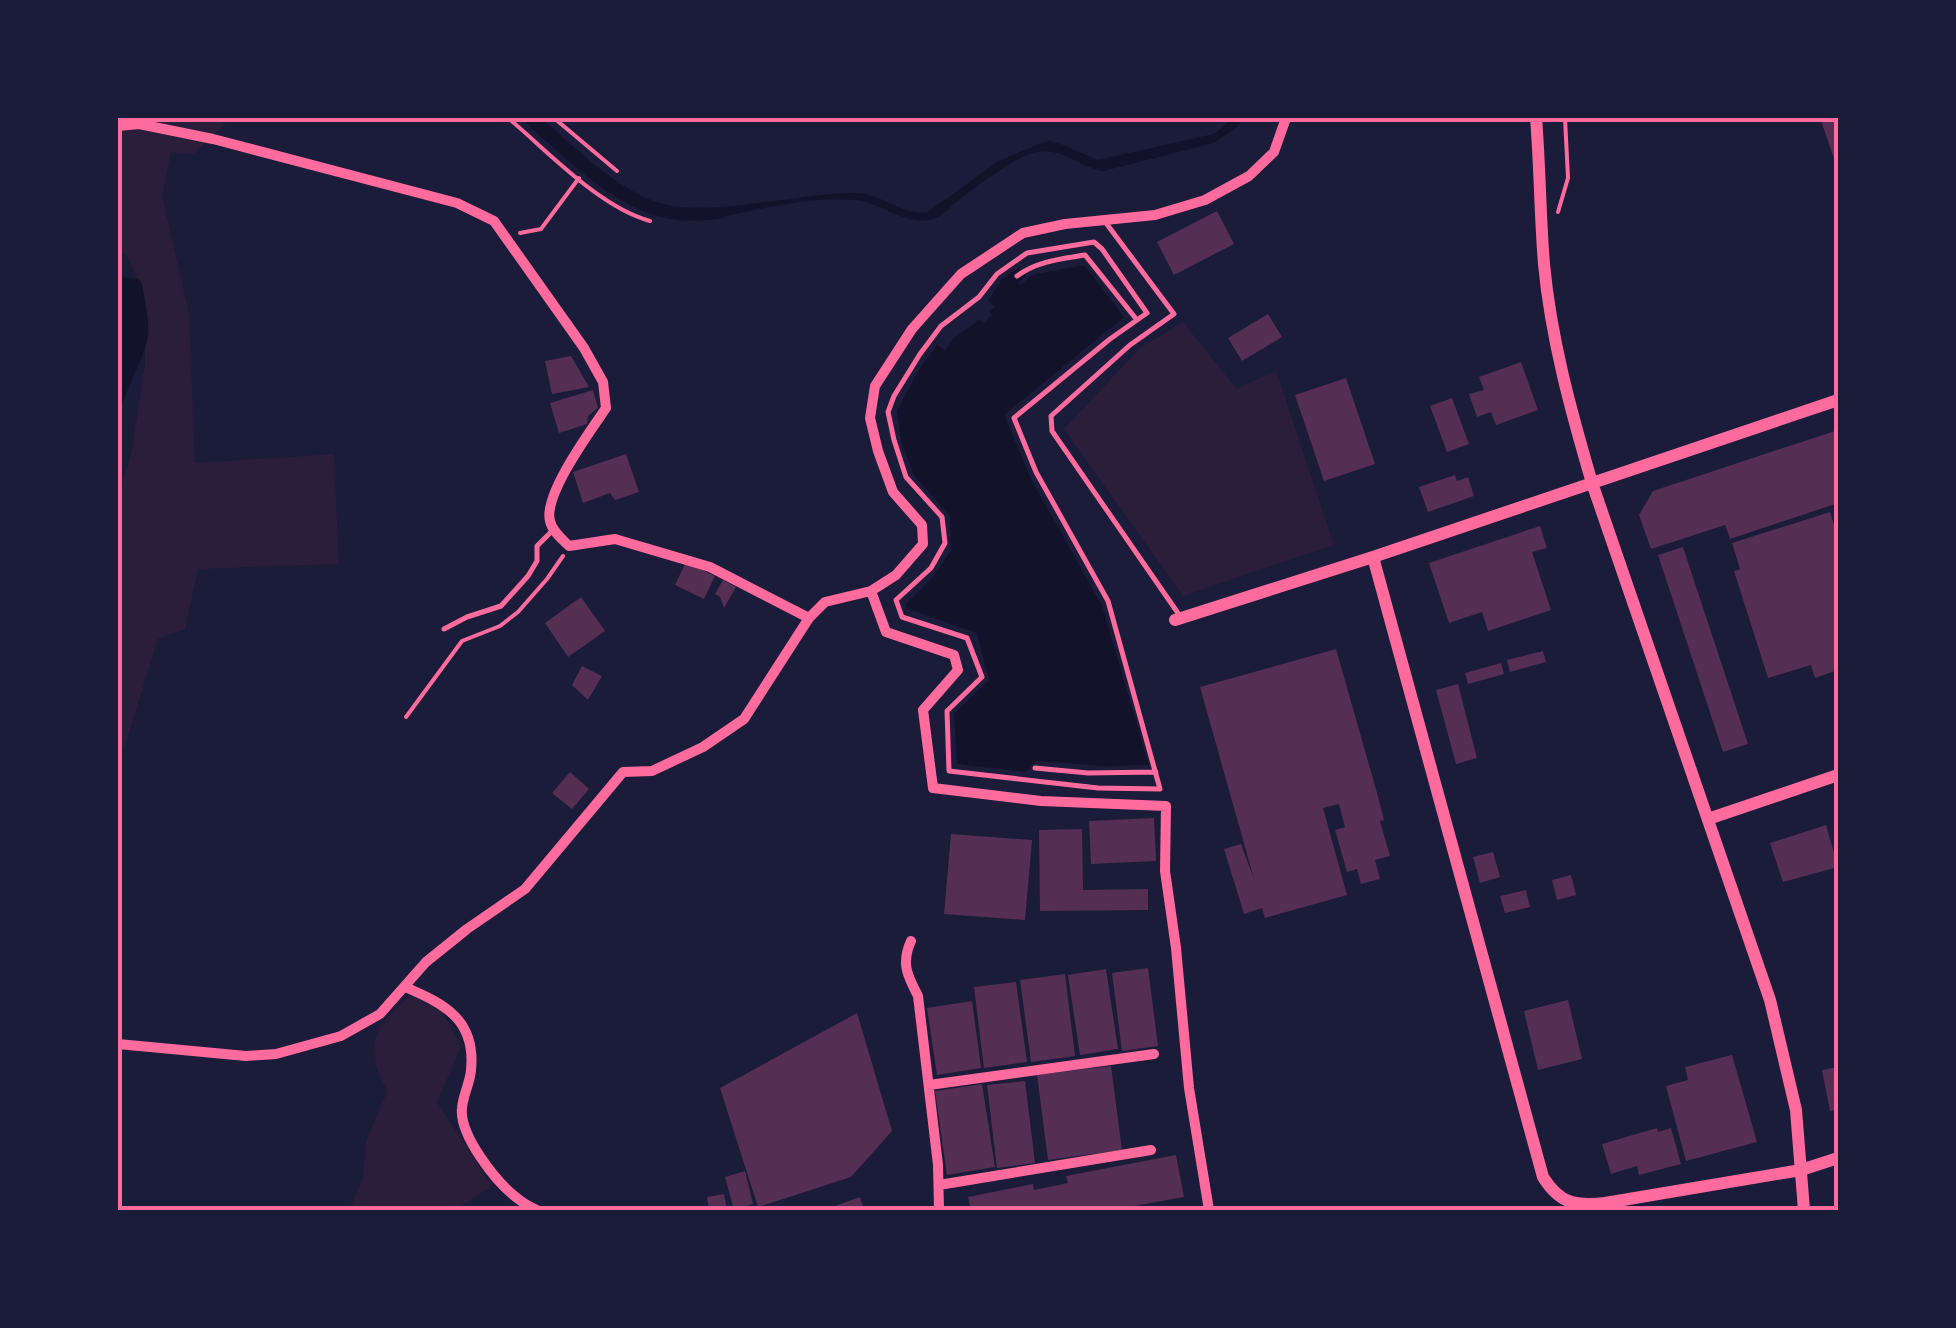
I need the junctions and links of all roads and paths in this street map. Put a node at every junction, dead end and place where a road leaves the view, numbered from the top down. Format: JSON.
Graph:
{"nodes":[{"id":1,"x":508,"y":118,"type":"edge"},
{"id":2,"x":554,"y":118,"type":"edge"},
{"id":3,"x":1286,"y":118,"type":"edge"},
{"id":4,"x":1536,"y":118,"type":"edge"},
{"id":5,"x":1566,"y":118,"type":"edge"},
{"id":6,"x":118,"y":126,"type":"edge"},
{"id":7,"x":617,"y":171,"type":"dead end"},
{"id":8,"x":579,"y":178,"type":"junction"},
{"id":9,"x":1558,"y":212,"type":"dead end"},
{"id":10,"x":1104,"y":220,"type":"junction"},
{"id":11,"x":650,"y":222,"type":"dead end"},
{"id":12,"x":506,"y":238,"type":"junction"},
{"id":13,"x":1018,"y":276,"type":"dead end"},
{"id":14,"x":1137,"y":320,"type":"junction"},
{"id":15,"x":1838,"y":400,"type":"edge"},
{"id":16,"x":1592,"y":483,"type":"junction"},
{"id":17,"x":554,"y":529,"type":"junction"},
{"id":18,"x":569,"y":546,"type":"junction"},
{"id":19,"x":1373,"y":557,"type":"junction"},
{"id":20,"x":871,"y":591,"type":"junction"},
{"id":21,"x":809,"y":618,"type":"junction"},
{"id":22,"x":1178,"y":619,"type":"joint"},
{"id":23,"x":444,"y":629,"type":"dead end"},
{"id":24,"x":406,"y":717,"type":"dead end"},
{"id":25,"x":1035,"y":768,"type":"dead end"},
{"id":26,"x":1156,"y":772,"type":"junction"},
{"id":27,"x":1838,"y":776,"type":"edge"},
{"id":28,"x":1708,"y":819,"type":"junction"},
{"id":29,"x":912,"y":941,"type":"dead end"},
{"id":30,"x":405,"y":987,"type":"junction"},
{"id":31,"x":118,"y":1044,"type":"edge"},
{"id":32,"x":1154,"y":1054,"type":"dead end"},
{"id":33,"x":929,"y":1085,"type":"junction"},
{"id":34,"x":1151,"y":1150,"type":"dead end"},
{"id":35,"x":1838,"y":1158,"type":"edge"},
{"id":36,"x":1802,"y":1170,"type":"junction"},
{"id":37,"x":939,"y":1186,"type":"junction"},
{"id":38,"x":517,"y":1206,"type":"edge"},
{"id":39,"x":537,"y":1210,"type":"edge"},
{"id":40,"x":940,"y":1210,"type":"edge"},
{"id":41,"x":1209,"y":1210,"type":"edge"},
{"id":42,"x":1804,"y":1210,"type":"edge"}],
"edges":[{"from":1,"to":8,"type":"path"},
{"from":2,"to":7,"type":"path"},
{"from":3,"to":10,"type":"street"},
{"from":4,"to":16,"type":"street"},
{"from":5,"to":9,"type":"path"},
{"from":6,"to":12,"type":"street"},
{"from":8,"to":11,"type":"path"},
{"from":8,"to":12,"type":"path"},
{"from":10,"to":20,"type":"street"},
{"from":10,"to":22,"type":"lane"},
{"from":12,"to":17,"type":"street"},
{"from":13,"to":14,"type":"lane"},
{"from":14,"to":26,"type":"lane"},
{"from":14,"to":26,"type":"lane"},
{"from":15,"to":16,"type":"street"},
{"from":16,"to":19,"type":"street"},
{"from":16,"to":28,"type":"street"},
{"from":17,"to":18,"type":"street"},
{"from":17,"to":23,"type":"lane"},
{"from":18,"to":21,"type":"street"},
{"from":18,"to":24,"type":"path"},
{"from":19,"to":22,"type":"street"},
{"from":19,"to":36,"type":"street"},
{"from":20,"to":21,"type":"street"},
{"from":20,"to":41,"type":"street"},
{"from":21,"to":30,"type":"street"},
{"from":25,"to":26,"type":"lane"},
{"from":27,"to":28,"type":"street"},
{"from":28,"to":36,"type":"street"},
{"from":29,"to":33,"type":"street"},
{"from":30,"to":31,"type":"street"},
{"from":30,"to":38,"type":"street"},
{"from":32,"to":33,"type":"street"},
{"from":33,"to":37,"type":"street"},
{"from":34,"to":37,"type":"street"},
{"from":35,"to":36,"type":"street"},
{"from":36,"to":42,"type":"street"},
{"from":37,"to":40,"type":"street"},
{"from":38,"to":39,"type":"street"}]}
